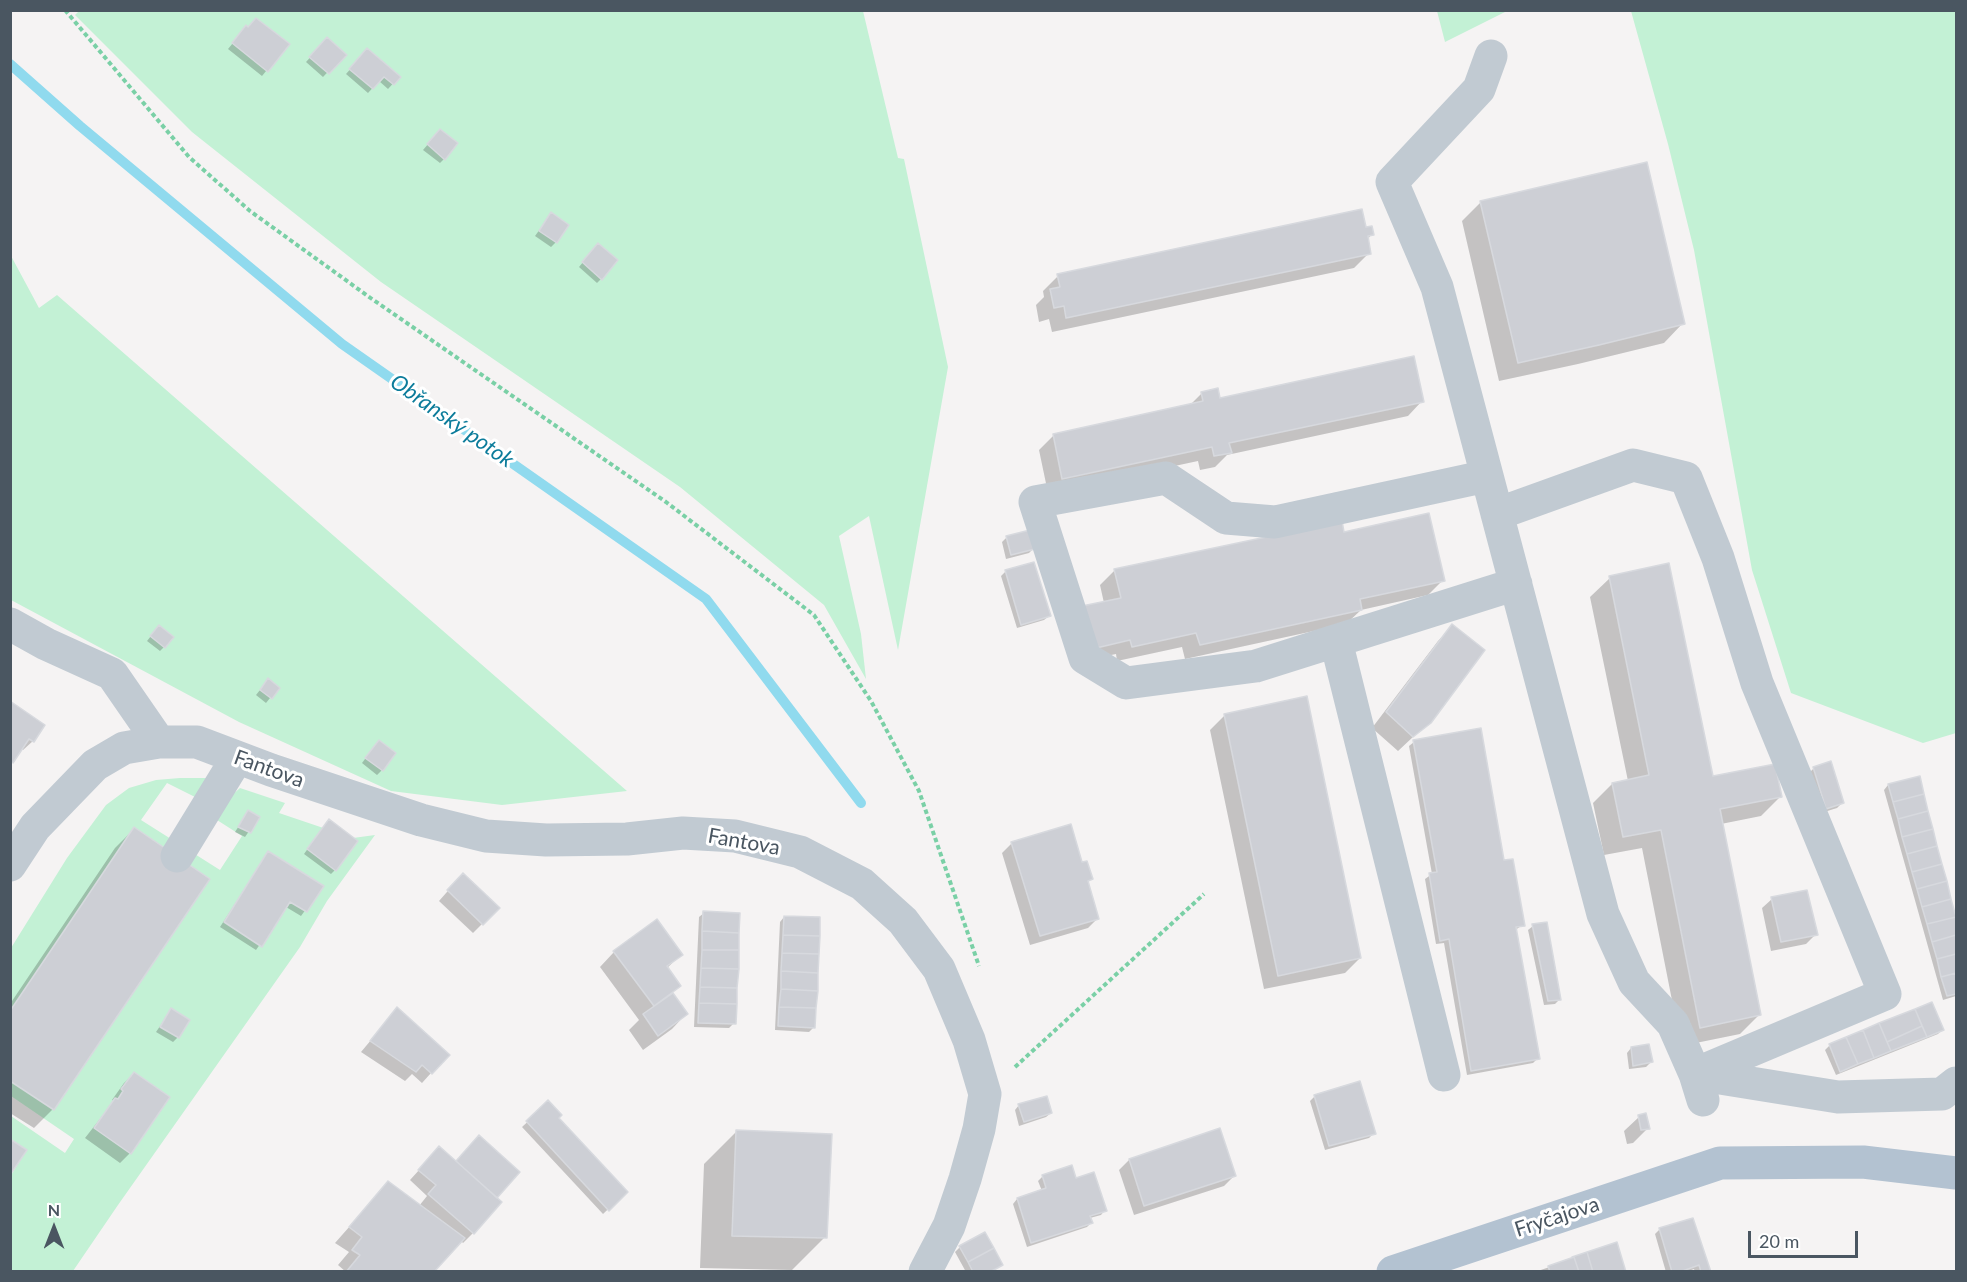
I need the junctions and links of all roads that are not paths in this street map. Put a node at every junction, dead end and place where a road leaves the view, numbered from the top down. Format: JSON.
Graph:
{"nodes":[{"id":1,"x":1491,"y":56,"type":"dead end"},
{"id":2,"x":1487,"y":476,"type":"junction"},
{"id":3,"x":1497,"y":514,"type":"junction"},
{"id":4,"x":1515,"y":584,"type":"junction"},
{"id":5,"x":10,"y":624,"type":"edge"},
{"id":6,"x":1336,"y":640,"type":"junction"},
{"id":7,"x":159,"y":742,"type":"junction"},
{"id":8,"x":237,"y":758,"type":"junction"},
{"id":9,"x":177,"y":856,"type":"dead end"},
{"id":10,"x":10,"y":865,"type":"edge"},
{"id":11,"x":1444,"y":1075,"type":"dead end"},
{"id":12,"x":1956,"y":1083,"type":"edge"},
{"id":13,"x":1699,"y":1087,"type":"junction"},
{"id":14,"x":1956,"y":1173,"type":"edge"},
{"id":15,"x":925,"y":1272,"type":"edge"},
{"id":16,"x":1393,"y":1272,"type":"edge"}],
"edges":[{"from":1,"to":2,"type":"street"},
{"from":2,"to":3,"type":"street"},
{"from":2,"to":6,"type":"street"},
{"from":3,"to":4,"type":"street"},
{"from":3,"to":13,"type":"street"},
{"from":4,"to":6,"type":"street"},
{"from":4,"to":13,"type":"street"},
{"from":5,"to":7,"type":"street"},
{"from":6,"to":11,"type":"street"},
{"from":7,"to":8,"type":"street","name":"Fantova"},
{"from":7,"to":10,"type":"street","name":"Fantova"},
{"from":8,"to":9,"type":"street"},
{"from":8,"to":15,"type":"street","name":"Fantova"},
{"from":12,"to":13,"type":"street"},
{"from":14,"to":16,"type":"main road","name":"Fryčajova"}]}
